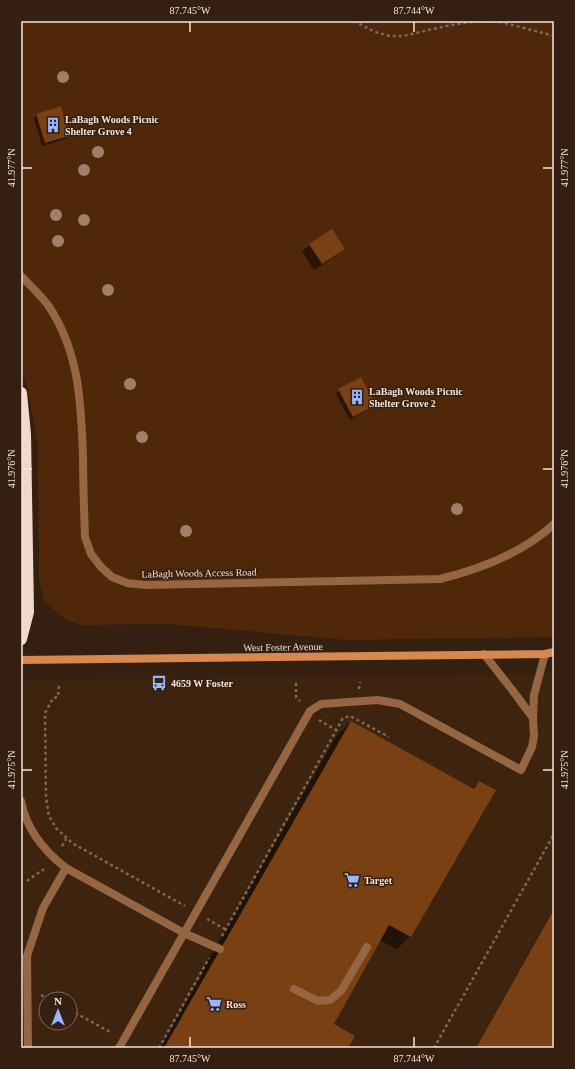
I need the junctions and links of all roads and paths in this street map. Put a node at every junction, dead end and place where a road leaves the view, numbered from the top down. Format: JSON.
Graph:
{"nodes":[{"id":1,"x":354,"y":21,"type":"edge"},
{"id":2,"x":554,"y":36,"type":"edge"},
{"id":3,"x":21,"y":276,"type":"edge"},
{"id":4,"x":21,"y":393,"type":"edge"},
{"id":5,"x":554,"y":524,"type":"edge"},
{"id":6,"x":21,"y":639,"type":"edge"},
{"id":7,"x":554,"y":652,"type":"edge"},
{"id":8,"x":484,"y":654,"type":"junction"},
{"id":9,"x":545,"y":654,"type":"junction"},
{"id":10,"x":554,"y":656,"type":"edge"},
{"id":11,"x":21,"y":660,"type":"edge"},
{"id":12,"x":296,"y":683,"type":"dead end"},
{"id":13,"x":59,"y":686,"type":"dead end"},
{"id":14,"x":300,"y":701,"type":"dead end"},
{"id":15,"x":533,"y":718,"type":"junction"},
{"id":16,"x":389,"y":737,"type":"dead end"},
{"id":17,"x":21,"y":801,"type":"edge"},
{"id":18,"x":554,"y":834,"type":"edge"},
{"id":19,"x":66,"y":839,"type":"junction"},
{"id":20,"x":62,"y":846,"type":"dead end"},
{"id":21,"x":66,"y":868,"type":"junction"},
{"id":22,"x":44,"y":869,"type":"dead end"},
{"id":23,"x":27,"y":881,"type":"dead end"},
{"id":24,"x":196,"y":913,"type":"junction"},
{"id":25,"x":225,"y":929,"type":"junction"},
{"id":26,"x":184,"y":933,"type":"junction"},
{"id":27,"x":367,"y":947,"type":"dead end"},
{"id":28,"x":218,"y":948,"type":"junction"},
{"id":29,"x":294,"y":989,"type":"dead end"},
{"id":30,"x":78,"y":1014,"type":"edge"},
{"id":31,"x":124,"y":1039,"type":"junction"},
{"id":32,"x":28,"y":1048,"type":"edge"},
{"id":33,"x":119,"y":1048,"type":"edge"},
{"id":34,"x":159,"y":1048,"type":"edge"},
{"id":35,"x":434,"y":1048,"type":"edge"}],
"edges":[{"from":1,"to":2,"type":"path"},
{"from":3,"to":5,"type":"lane","name":"LaBagh Woods Access Road"},
{"from":4,"to":6,"type":"highway"},
{"from":7,"to":9,"type":"main road","name":"West Foster Avenue"},
{"from":8,"to":9,"type":"main road","name":"West Foster Avenue"},
{"from":8,"to":11,"type":"main road","name":"West Foster Avenue"},
{"from":8,"to":15,"type":"lane"},
{"from":9,"to":10,"type":"main road","name":"West Foster Avenue"},
{"from":9,"to":15,"type":"lane"},
{"from":12,"to":14,"type":"path"},
{"from":13,"to":19,"type":"path"},
{"from":15,"to":24,"type":"lane"},
{"from":16,"to":25,"type":"path"},
{"from":17,"to":21,"type":"lane"},
{"from":18,"to":35,"type":"path"},
{"from":19,"to":20,"type":"path"},
{"from":19,"to":24,"type":"path"},
{"from":21,"to":26,"type":"lane"},
{"from":21,"to":32,"type":"lane"},
{"from":22,"to":23,"type":"path"},
{"from":24,"to":25,"type":"path"},
{"from":24,"to":26,"type":"lane"},
{"from":25,"to":28,"type":"path"},
{"from":26,"to":28,"type":"lane"},
{"from":26,"to":31,"type":"lane"},
{"from":27,"to":29,"type":"lane"},
{"from":28,"to":34,"type":"path"},
{"from":30,"to":31,"type":"path"},
{"from":31,"to":33,"type":"lane"}]}
